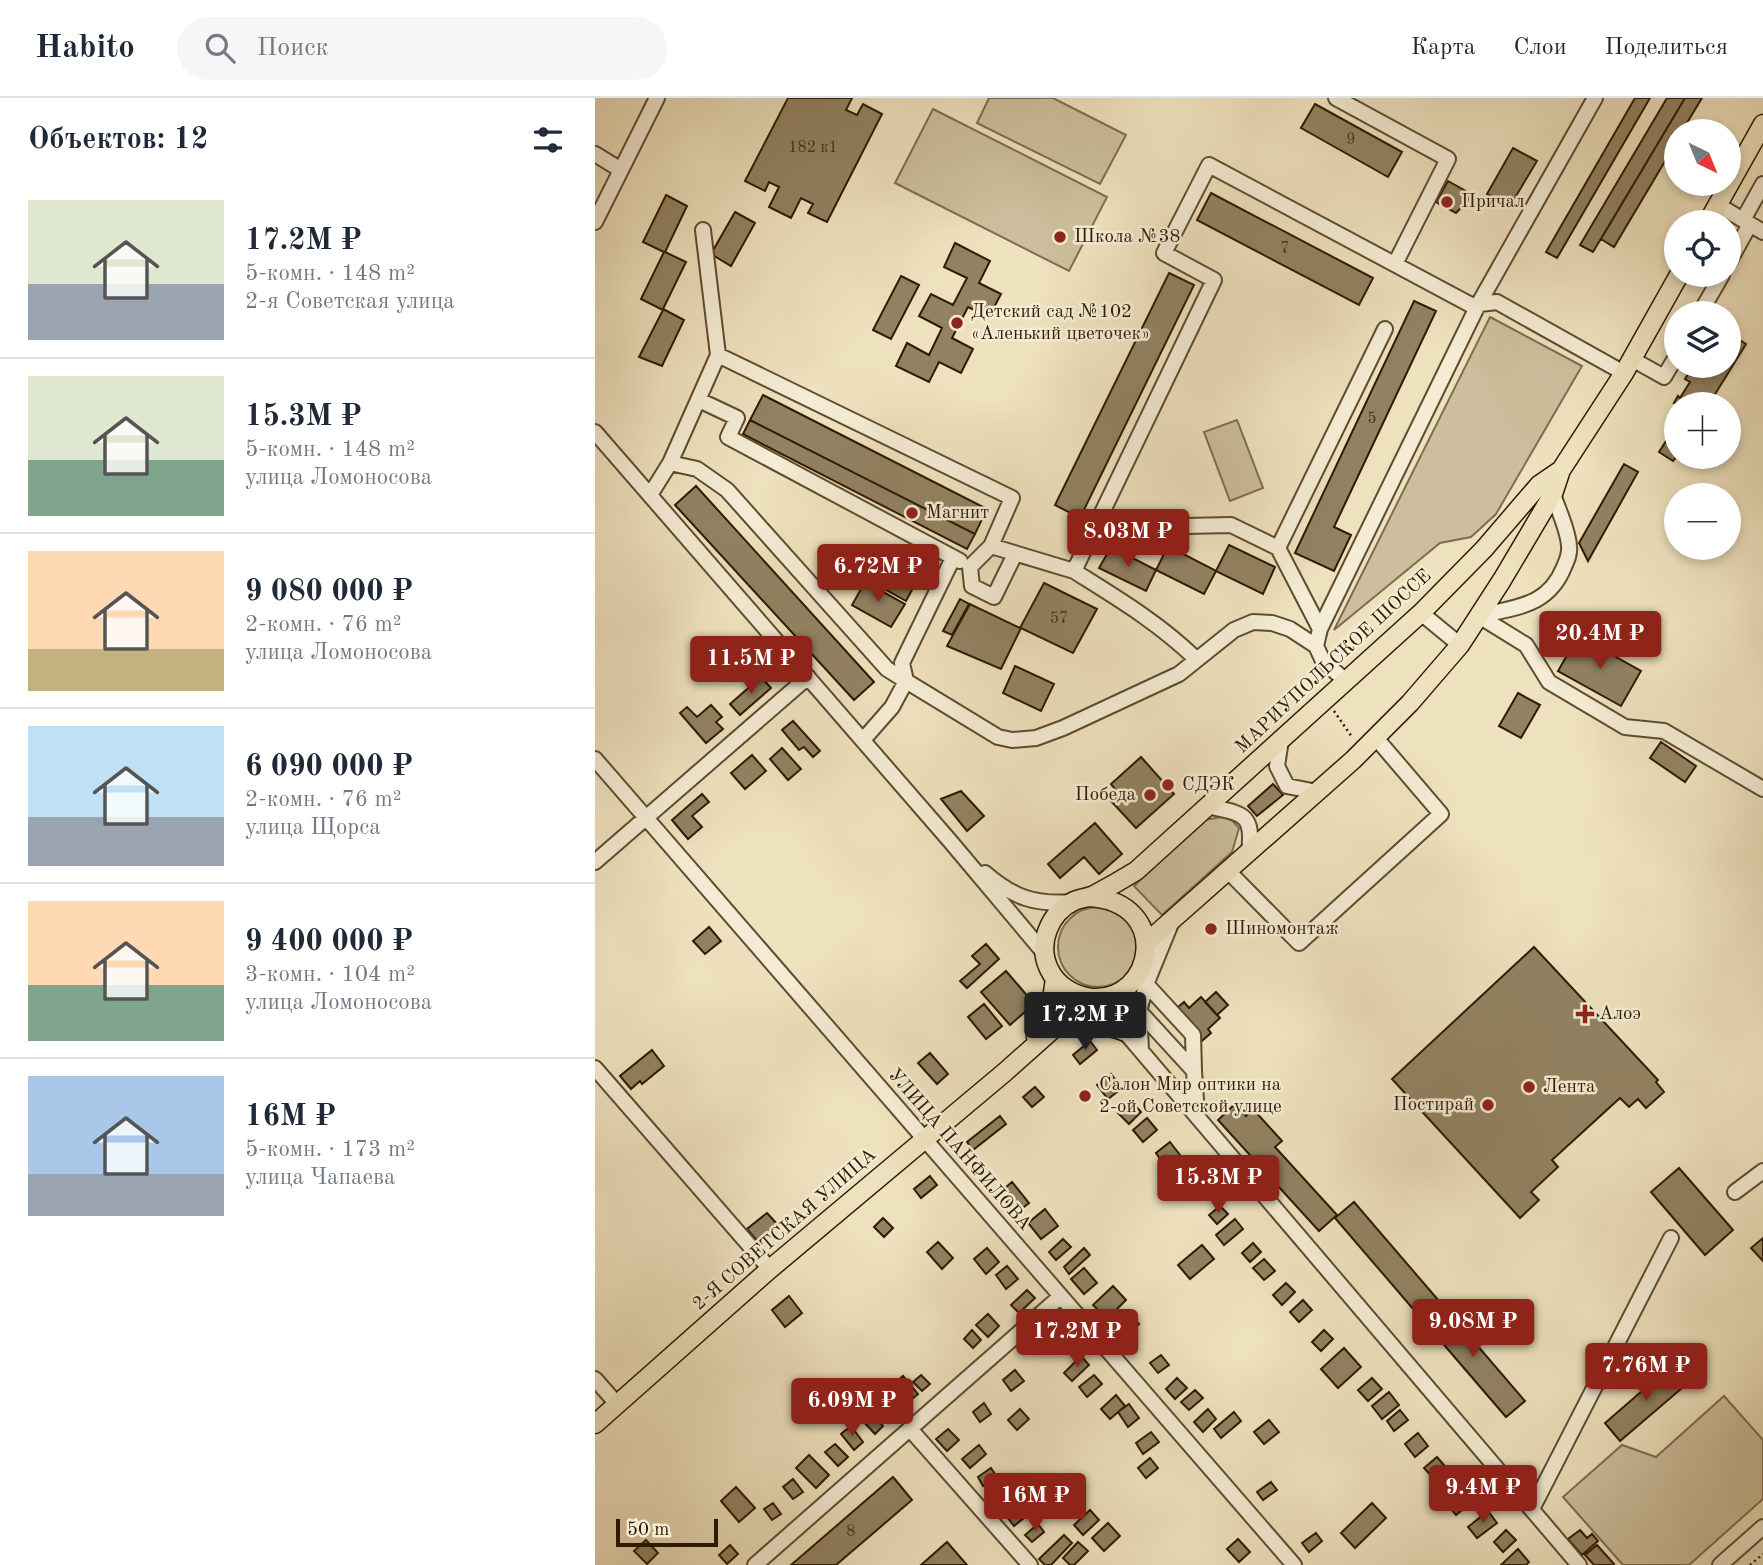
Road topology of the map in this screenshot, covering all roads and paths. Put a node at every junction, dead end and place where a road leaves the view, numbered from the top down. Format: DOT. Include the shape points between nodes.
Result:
graph roads {
  1 [pos="657,98"];
  2 [pos="1336,98"];
  3 [pos="1595,98"];
  4 [pos="1763,124"];
  5 [pos="595,154"];
  6 [pos="621,170"];
  7 [pos="1763,184"];
  8 [pos="1718,205"];
  9 [pos="1715,210"];
  10 [pos="595,222"];
  11 [pos="1752,225"];
  12 [pos="703,230"];
  13 [pos="1741,243"];
  14 [pos="1395,264"];
  15 [pos="1672,287"];
  16 [pos="1478,305"];
  17 [pos="1385,329"];
  18 [pos="718,355"];
  19 [pos="1628,366"];
  20 [pos="1664,377"];
  21 [pos="699,400"];
  22 [pos="595,432"];
  23 [pos="670,463"];
  24 [pos="1562,470"];
  25 [pos="1553,494"];
  26 [pos="650,495"];
  27 [pos="1094,528"];
  28 [pos="991,546"];
  29 [pos="1279,548"];
  30 [pos="1015,554"];
  31 [pos="953,558"];
  32 [pos="970,567"];
  33 [pos="1074,571"];
  34 [pos="1421,613"];
  35 [pos="1479,616"];
  36 [pos="1320,629"];
  37 [pos="1460,645"];
  38 [pos="1316,646"];
  39 [pos="1196,659"];
  40 [pos="808,677"];
  41 [pos="906,681"];
  42 [pos="1346,681"];
  43 [pos="1326,699"];
  44 [pos="1376,738"];
  45 [pos="863,740"];
  46 [pos="1281,740"];
  47 [pos="1362,752"];
  48 [pos="595,760"];
  49 [pos="1763,789"];
  50 [pos="1317,792"];
  51 [pos="1207,806"];
  52 [pos="646,818"];
  53 [pos="950,841"];
  54 [pos="1249,852"];
  55 [pos="595,862"];
  56 [pos="1228,871"];
  57 [pos="1090,897"];
  58 [pos="1073,902"];
  59 [pos="1173,919"];
  60 [pos="1146,943"];
  61 [pos="1045,954"];
  62 [pos="1055,979"];
  63 [pos="1147,985"];
  64 [pos="1092,998"];
  65 [pos="1139,1011"];
  66 [pos="1054,1028"];
  67 [pos="1126,1032"];
  68 [pos="1142,1050"];
  69 [pos="595,1068"];
  70 [pos="1193,1071"];
  71 [pos="1005,1072"];
  72 [pos="1197,1115"];
  73 [pos="924,1138"];
  74 [pos="1763,1171"];
  75 [pos="1735,1192"];
  76 [pos="1671,1238"];
  77 [pos="770,1269"];
  78 [pos="1061,1296"];
  79 [pos="595,1379"];
  80 [pos="617,1404"];
  81 [pos="595,1424"];
  82 [pos="910,1429"];
  83 [pos="1532,1509"];
  84 [pos="1763,1527"];
  85 [pos="1763,1554"];
  86 [pos="1292,1564"];
  87 [pos="755,1565"];
  88 [pos="1030,1565"];
  89 [pos="1579,1565"];
  90 [pos="1720,1565"];
  91 [pos="1750,1565"];
  1 -- 6 [label="street"];
  2 -- 14 [label="street" via="1448,159"];
  3 -- 16 [label="street"];
  4 -- 8 [label="main road"];
  5 -- 6 [label="street"];
  6 -- 10 [label="street"];
  7 -- 11 [label="street"];
  8 -- 9 [label="main road"];
  8 -- 11 [label="street"];
  11 -- 13 [label="street"];
  12 -- 18 [label="street"];
  14 -- 16 [label="street"];
  14 -- 27 [label="street" via="1209,165 1164,253 1214,279"];
  15 -- 19 [label="main road, МАРИУПОЛЬСКОЕ ШОССЕ"];
  16 -- 19 [label="street" via="1497,302"];
  16 -- 36 [label="street"];
  17 -- 29 [label="street"];
  18 -- 21 [label="street"];
  18 -- 28 [label="street" via="1012,498"];
  19 -- 20 [label="street"];
  19 -- 24 [label="main road, МАРИУПОЛЬСКОЕ ШОССЕ"];
  21 -- 23 [label="street"];
  21 -- 31 [label="street" via="737,418 728,437"];
  22 -- 26 [label="street"];
  23 -- 26 [label="street"];
  23 -- 41 [label="street" via="697,469 727,490 887,669"];
  24 -- 25 [label="main road, МАРИУПОЛЬСКОЕ ШОССЕ"];
  24 -- 34 [label="main road, МАРИУПОЛЬСКОЕ ШОССЕ" via="1539,485"];
  25 -- 35 [label="main road, МАРИУПОЛЬСКОЕ ШОССЕ"];
  25 -- 35 [label="street" via="1569,544 1561,573 1538,601"];
  26 -- 40 [label="street"];
  27 -- 29 [label="street" via="1231,525"];
  27 -- 33 [label="street"];
  28 -- 30 [label="street"];
  28 -- 32 [label="street"];
  29 -- 36 [label="street"];
  30 -- 32 [label="street" via="994,597 972,586"];
  30 -- 33 [label="street"];
  31 -- 32 [label="street"];
  31 -- 41 [label="street" via="902,663"];
  33 -- 39 [label="street" via="1145,615"];
  34 -- 37 [label="street"];
  34 -- 42 [label="main road, МАРИУПОЛЬСКОЕ ШОССЕ"];
  35 -- 37 [label="main road, МАРИУПОЛЬСКОЕ ШОССЕ"];
  35 -- 49 [label="street" via="1526,645 1549,681 1571,695 1625,727 1664,731"];
  36 -- 38 [label="street"];
  37 -- 44 [label="main road, МАРИУПОЛЬСКОЕ ШОССЕ"];
  38 -- 39 [label="street" via="1290,629 1253,622 1234,630"];
  38 -- 42 [label="street" via="1323,661"];
  39 -- 41 [label="street" via="1179,674 1063,728 1036,738 1012,740 997,737"];
  40 -- 45 [label="street"];
  40 -- 52 [label="street"];
  41 -- 45 [label="street" via="892,707"];
  42 -- 43 [label="main road, МАРИУПОЛЬСКОЕ ШОССЕ"];
  43 -- 46 [label="main road, МАРИУПОЛЬСКОЕ ШОССЕ"];
  43 -- 47 [label="path"];
  44 -- 47 [label="main road, МАРИУПОЛЬСКОЕ ШОССЕ"];
  44 -- 56 [label="street" via="1441,814 1299,943"];
  45 -- 53 [label="street"];
  46 -- 50 [label="street" via="1277,766 1287,786"];
  46 -- 51 [label="main road, МАРИУПОЛЬСКОЕ ШОССЕ"];
  47 -- 50 [label="main road, МАРИУПОЛЬСКОЕ ШОССЕ"];
  48 -- 52 [label="street, УЛИЦА ПАНФИЛОВА"];
  50 -- 54 [label="main road, МАРИУПОЛЬСКОЕ ШОССЕ"];
  51 -- 54 [label="street" via="1240,813 1247,819"];
  51 -- 57 [label="main road, МАРИУПОЛЬСКОЕ ШОССЕ" via="1136,870"];
  52 -- 55 [label="street"];
  52 -- 73 [label="street, УЛИЦА ПАНФИЛОВА"];
  53 -- 58 [label="street" via="1016,895 1047,904"];
  53 -- 61 [label="street"];
  54 -- 56 [label="main road, МАРИУПОЛЬСКОЕ ШОССЕ"];
  56 -- 59 [label="main road, МАРИУПОЛЬСКОЕ ШОССЕ"];
  57 -- 58 [label="main road"];
  57 -- 60 [label="main road" via="1107,898 1129,910"];
  58 -- 61 [label="main road" via="1052,920"];
  59 -- 60 [label="main road, МАРИУПОЛЬСКОЕ ШОССЕ"];
  59 -- 63 [label="street"];
  60 -- 64 [label="main road" via="1136,977 1111,996"];
  61 -- 62 [label="main road"];
  62 -- 64 [label="main road" via="1070,991"];
  62 -- 71 [label="main road, 2-Я СОВЕТСКАЯ УЛИЦА" via="1045,1023"];
  63 -- 65 [label="street"];
  63 -- 70 [label="street" via="1193,1035"];
  64 -- 66 [label="main road, 2-Я СОВЕТСКАЯ УЛИЦА"];
  64 -- 67 [label="street"];
  65 -- 68 [label="street"];
  65 -- 70 [label="street"];
  66 -- 67 [label="main road" via="1086,1023"];
  66 -- 71 [label="main road, 2-Я СОВЕТСКАЯ УЛИЦА"];
  67 -- 68 [label="street"];
  68 -- 72 [label="street"];
  69 -- 77 [label="street"];
  70 -- 72 [label="street"];
  71 -- 73 [label="main road, 2-Я СОВЕТСКАЯ УЛИЦА"];
  72 -- 83 [label="street"];
  73 -- 77 [label="main road, 2-Я СОВЕТСКАЯ УЛИЦА"];
  73 -- 78 [label="street, УЛИЦА ПАНФИЛОВА"];
  74 -- 75 [label="street"];
  76 -- 83 [label="street"];
  77 -- 80 [label="main road, 2-Я СОВЕТСКАЯ УЛИЦА"];
  78 -- 82 [label="street"];
  78 -- 86 [label="street, УЛИЦА ПАНФИЛОВА"];
  79 -- 80 [label="street"];
  80 -- 81 [label="main road, 2-Я СОВЕТСКАЯ УЛИЦА"];
  82 -- 87 [label="street"];
  82 -- 88 [label="street"];
  83 -- 89 [label="street"];
  84 -- 90 [label="street"];
  85 -- 91 [label="path"];
}
